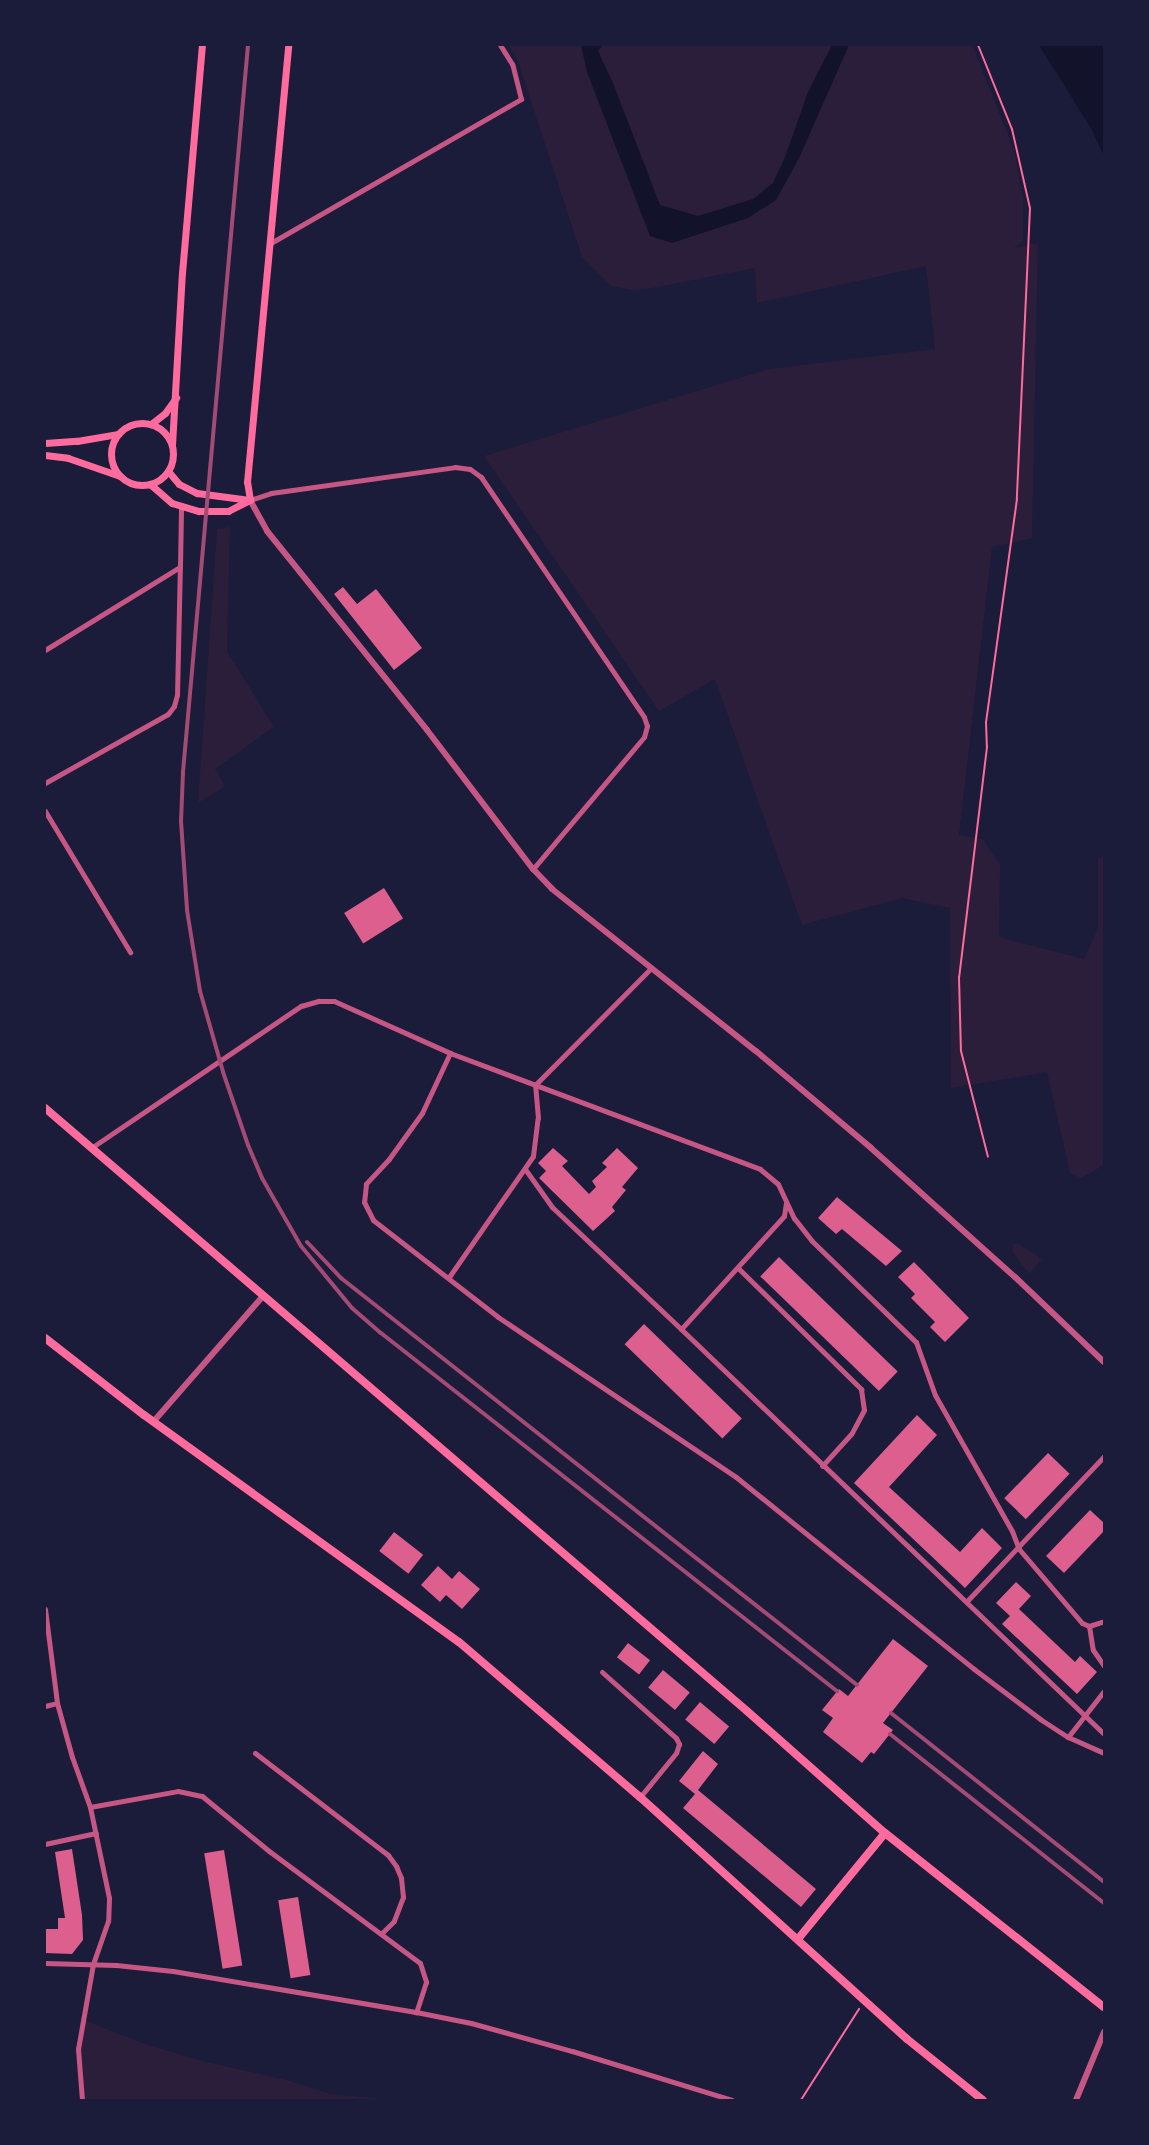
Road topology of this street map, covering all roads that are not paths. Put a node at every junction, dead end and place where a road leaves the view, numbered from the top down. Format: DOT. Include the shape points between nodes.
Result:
graph roads {
  1 [pos="202,45"];
  2 [pos="288,45"];
  3 [pos="500,45"];
  4 [pos="269,244"];
  5 [pos="176,398"];
  6 [pos="152,424"];
  7 [pos="118,434"];
  8 [pos="45,442"];
  9 [pos="172,445"];
  10 [pos="45,455"];
  11 [pos="168,471"];
  12 [pos="120,476"];
  13 [pos="150,484"];
  14 [pos="250,500"];
  15 [pos="182,507"];
  16 [pos="180,567"];
  17 [pos="45,650"];
  18 [pos="45,783"];
  19 [pos="45,811"];
  20 [pos="533,869"];
  21 [pos="130,952"];
  22 [pos="650,969"];
  23 [pos="450,1053"];
  24 [pos="535,1085"];
  25 [pos="45,1108"];
  26 [pos="91,1148"];
  27 [pos="525,1169"];
  28 [pos="786,1201"];
  29 [pos="738,1268"];
  30 [pos="448,1277"];
  31 [pos="262,1296"];
  32 [pos="681,1329"];
  33 [pos="45,1338"];
  34 [pos="1104,1362"];
  35 [pos="154,1421"];
  36 [pos="1104,1456"];
  37 [pos="822,1466"];
  38 [pos="1018,1549"];
  39 [pos="967,1601"];
  40 [pos="45,1609"];
  41 [pos="1104,1621"];
  42 [pos="1089,1626"];
  43 [pos="1104,1666"];
  44 [pos="602,1672"];
  45 [pos="1104,1692"];
  46 [pos="57,1703"];
  47 [pos="45,1706"];
  48 [pos="1085,1716"];
  49 [pos="1104,1734"];
  50 [pos="1068,1737"];
  51 [pos="1104,1753"];
  52 [pos="255,1754"];
  53 [pos="640,1797"];
  54 [pos="90,1807"];
  55 [pos="96,1833"];
  56 [pos="885,1833"];
  57 [pos="45,1844"];
  58 [pos="382,1933"];
  59 [pos="798,1939"];
  60 [pos="45,1963"];
  61 [pos="93,1964"];
  62 [pos="1104,2007"];
  63 [pos="416,2012"];
  64 [pos="1104,2032"];
  65 [pos="82,2100"];
  66 [pos="732,2100"];
  67 [pos="983,2100"];
  68 [pos="1076,2100"];
  1 -- 5 [label="main road"];
  2 -- 4 [label="main road"];
  3 -- 4 [label="street" via="512,64 521,99"];
  4 -- 14 [label="main road" via="247,482"];
  5 -- 6 [label="main road"];
  5 -- 9 [label="main road"];
  6 -- 7 [label="main road" via="133,424"];
  6 -- 9 [label="main road"];
  7 -- 8 [label="main road"];
  7 -- 12 [label="main road" via="111,451"];
  9 -- 11 [label="main road"];
  10 -- 12 [label="main road" via="68,458"];
  11 -- 13 [label="main road"];
  11 -- 14 [label="main road" via="179,484 197,493"];
  12 -- 13 [label="main road" via="134,484"];
  13 -- 15 [label="main road"];
  14 -- 15 [label="main road" via="236,509 218,512"];
  14 -- 20 [label="street" via="267,531"];
  14 -- 20 [label="street" via="271,493 455,466 470,469 481,477 644,717 646,726 644,737"];
  15 -- 16 [label="street"];
  16 -- 17 [label="street"];
  16 -- 18 [label="street" via="174,706 168,714"];
  19 -- 21 [label="street"];
  20 -- 22 [label="street"];
  22 -- 24 [label="street"];
  22 -- 34 [label="street" via="756,1051 872,1149"];
  23 -- 24 [label="street"];
  23 -- 26 [label="street" via="334,1001 319,1001 301,1006"];
  23 -- 30 [label="street" via="422,1113 366,1184 364,1202 373,1220"];
  24 -- 27 [label="street" via="536,1137 533,1156"];
  24 -- 28 [label="street" via="760,1169 778,1184"];
  25 -- 26 [label="main road"];
  26 -- 31 [label="main road"];
  27 -- 30 [label="street"];
  27 -- 32 [label="street" via="552,1207"];
  28 -- 29 [label="street" via="784,1216"];
  28 -- 38 [label="street" via="812,1241 916,1342 935,1395 1012,1531"];
  29 -- 32 [label="street"];
  29 -- 37 [label="street" via="861,1389 864,1410 851,1434"];
  30 -- 50 [label="street" via="498,1317 736,1477 974,1669"];
  31 -- 35 [label="street"];
  31 -- 56 [label="main road" via="754,1716"];
  32 -- 37 [label="street"];
  33 -- 35 [label="main road"];
  35 -- 53 [label="main road" via="459,1642"];
  36 -- 38 [label="street"];
  37 -- 39 [label="street"];
  38 -- 39 [label="street"];
  38 -- 42 [label="street" via="1067,1607"];
  39 -- 48 [label="street"];
  40 -- 46 [label="street"];
  41 -- 42 [label="street"];
  42 -- 43 [label="street" via="1093,1650"];
  44 -- 53 [label="street" via="679,1744"];
  45 -- 48 [label="street"];
  46 -- 47 [label="street"];
  46 -- 54 [label="street"];
  48 -- 49 [label="street"];
  48 -- 50 [label="street"];
  50 -- 51 [label="street"];
  52 -- 58 [label="street" via="388,1855 396,1866 403,1897 394,1922"];
  53 -- 59 [label="main road"];
  54 -- 55 [label="street"];
  54 -- 58 [label="street" via="178,1791 202,1796 269,1851"];
  55 -- 57 [label="street"];
  55 -- 61 [label="street" via="109,1908"];
  56 -- 59 [label="main road"];
  56 -- 62 [label="main road"];
  58 -- 63 [label="street" via="424,1970 426,1982"];
  59 -- 67 [label="main road" via="932,2060"];
  60 -- 61 [label="street"];
  61 -- 63 [label="street" via="173,1971"];
  61 -- 65 [label="street" via="78,2049"];
  63 -- 66 [label="street" via="632,2068"];
  64 -- 68 [label="street"];
}
